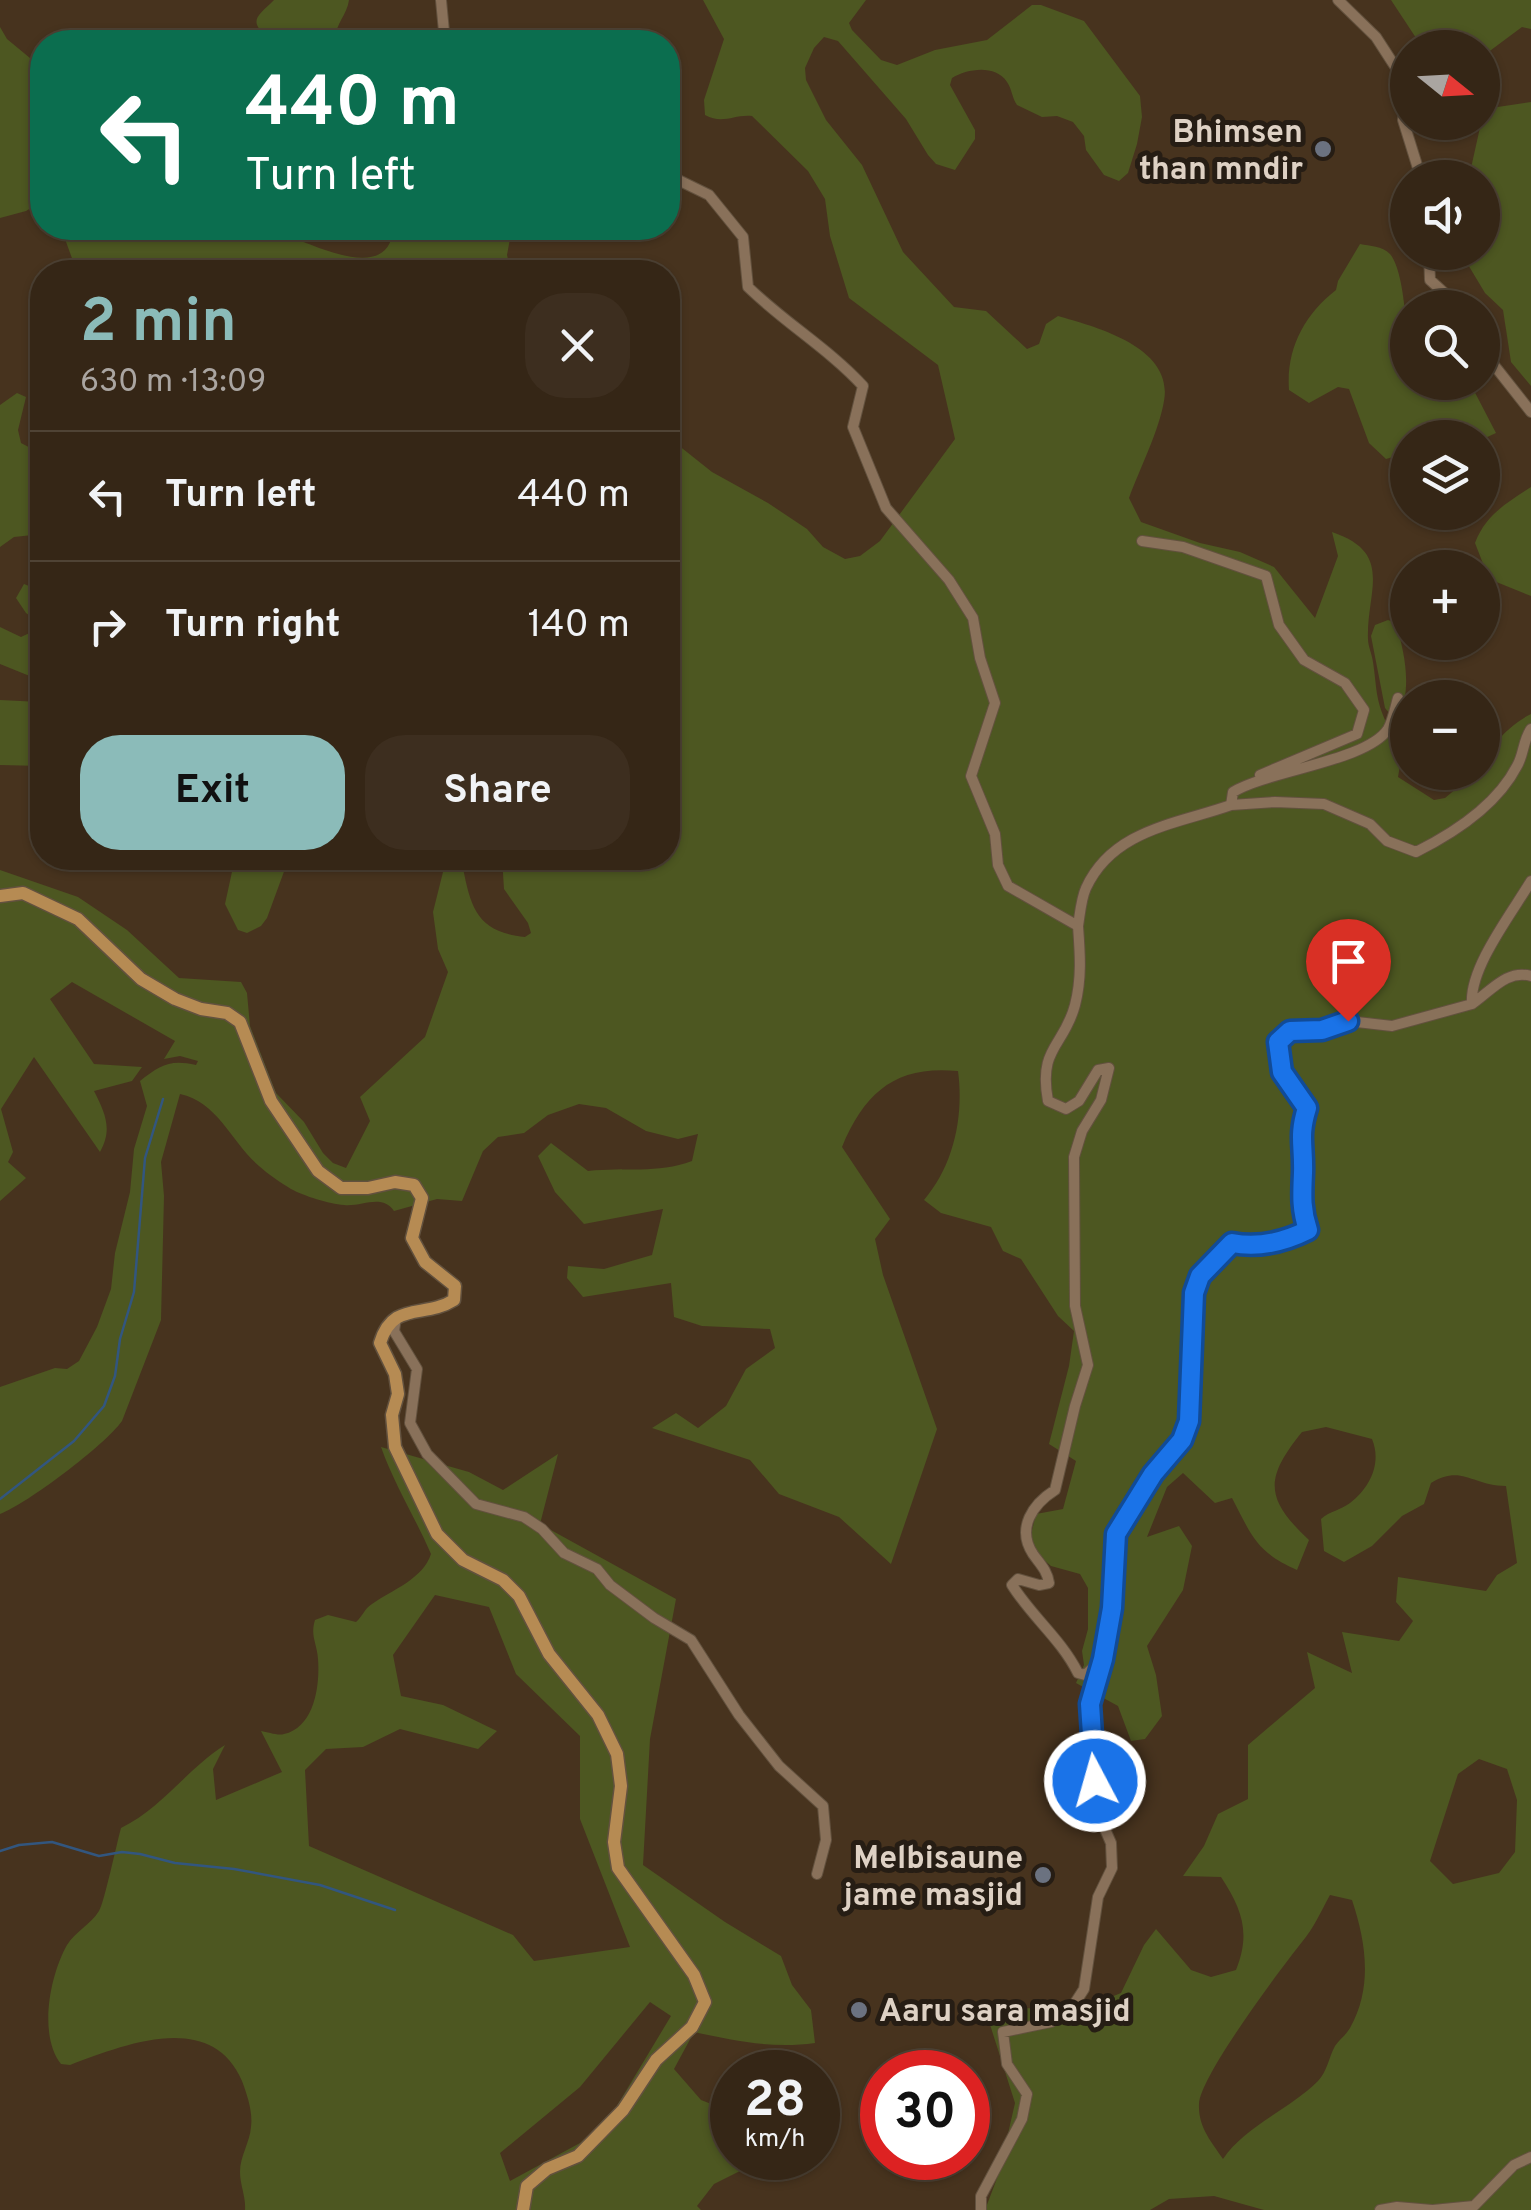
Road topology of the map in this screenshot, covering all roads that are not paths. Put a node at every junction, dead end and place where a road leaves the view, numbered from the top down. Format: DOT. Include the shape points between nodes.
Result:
graph roads {
  1 [pos="441,0"];
  2 [pos="1338,0"];
  3 [pos="444,30"];
  4 [pos="1416,160"];
  5 [pos="680,181"];
  6 [pos="1500,373"];
  7 [pos="1531,412"];
  8 [pos="1142,541"];
  9 [pos="1390,724"];
  10 [pos="1531,729"];
  11 [pos="1250,781"];
  12 [pos="1231,805"];
  13 [pos="1531,881"];
  14 [pos="0,896"];
  15 [pos="1078,926"];
  16 [pos="1531,976"];
  17 [pos="1472,1004"];
  18 [pos="396,1317"];
  19 [pos="1103,1659"];
  20 [pos="817,1874"];
  21 [pos="1531,2157"];
  22 [pos="522,2210"];
  23 [pos="981,2210"];
  24 [pos="1380,2210"];
  25 [pos="1432,2210"];
  1 -- 3 [label="street"];
  2 -- 4 [label="street" via="1376,37 1407,86 1404,120"];
  5 -- 15 [label="street" via="709,196 743,237 748,288 863,386 853,427 886,508 973,618 995,703 971,776 995,834 998,866 1008,886"];
  6 -- 7 [label="street"];
  8 -- 11 [label="street" via="1182,547 1266,576 1278,626 1304,660 1346,683 1364,710 1357,734"];
  9 -- 11 [label="street" via="1367,747"];
  10 -- 12 [label="street" via="1517,766 1479,813 1416,852 1324,804"];
  11 -- 12 [label="street" via="1233,792"];
  12 -- 15 [label="street" via="1112,851 1086,888"];
  13 -- 17 [label="street" via="1487,955 1471,990"];
  14 -- 18 [label="main road" via="24,893 78,919 141,979 240,1022 270,1101 318,1170 341,1188 414,1185 422,1198 412,1238 425,1262 455,1286 454,1300"];
  15 -- 19 [label="street" via="1078,991 1048,1053 1046,1086 1048,1101 1066,1109 1098,1070 1108,1068 1074,1157 1074,1306 1088,1365 1055,1490 1028,1519 1030,1550 1050,1583 1018,1579 1012,1585 1078,1673"];
  16 -- 17 [label="street" via="1505,978"];
  17 -- 19 [label="street" via="1392,1026 1348,1021 1290,1031 1278,1042 1282,1072 1307,1108 1299,1134 1300,1204 1308,1230 1288,1240 1232,1243 1200,1276 1189,1421 1116,1534"];
  18 -- 20 [label="street" via="394,1331 416,1370 410,1422 427,1454 476,1504 524,1517 691,1640 779,1766 823,1806 826,1840"];
  18 -- 22 [label="main road" via="380,1343 398,1394 395,1447 437,1534 463,1560 519,1596 549,1654 598,1715 617,1754 618,1868 694,1975 705,2002 623,2110 578,2156 527,2186"];
  19 -- 23 [label="street" via="1089,1718 1098,1813 1112,1868 1098,1897 1084,1989 1075,2003 1051,2022 1003,2032 1007,2064 1027,2094"];
  21 -- 25 [label="street" via="1514,2165 1474,2206"];
  24 -- 25 [label="street"];
}
